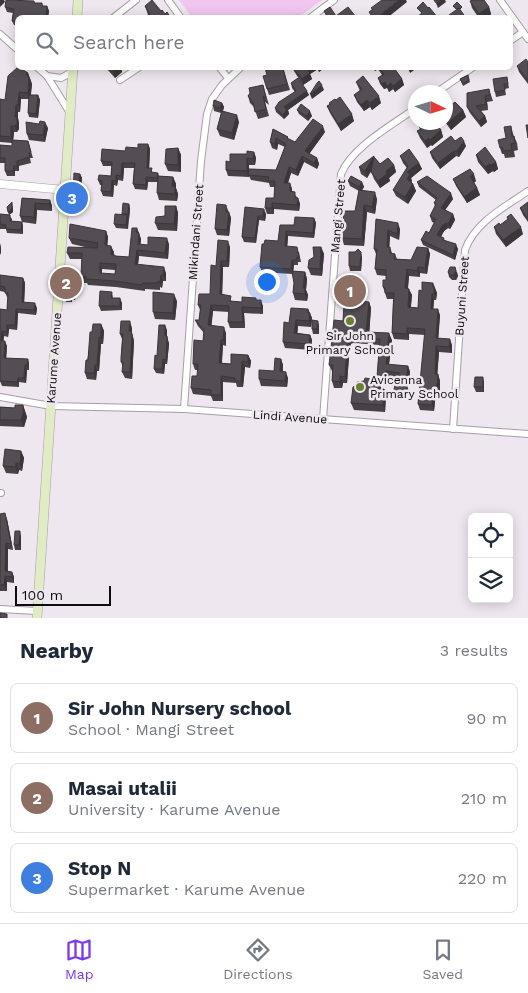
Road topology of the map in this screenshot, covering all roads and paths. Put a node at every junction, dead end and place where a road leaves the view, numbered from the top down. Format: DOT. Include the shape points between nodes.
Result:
graph roads {
  1 [pos="78,0"];
  2 [pos="136,0"];
  3 [pos="168,0"];
  4 [pos="334,0"];
  5 [pos="500,0"];
  6 [pos="77,15"];
  7 [pos="116,15"];
  8 [pos="179,15"];
  9 [pos="314,15"];
  10 [pos="511,15"];
  11 [pos="513,18"];
  12 [pos="523,32"];
  13 [pos="0,34"];
  14 [pos="528,38"];
  15 [pos="513,39"];
  16 [pos="15,47"];
  17 [pos="40,70"];
  18 [pos="72,70"];
  19 [pos="135,70"];
  20 [pos="222,70"];
  21 [pos="238,70"];
  22 [pos="469,70"];
  23 [pos="47,76"];
  24 [pos="228,78"];
  25 [pos="120,80"];
  26 [pos="447,85"];
  27 [pos="70,114"];
  28 [pos="408,114"];
  29 [pos="0,184"];
  30 [pos="65,190"];
  31 [pos="528,191"];
  32 [pos="0,397"];
  33 [pos="51,406"];
  34 [pos="184,409"];
  35 [pos="323,419"];
  36 [pos="453,429"];
  37 [pos="528,434"];
  38 [pos="0,608"];
  39 [pos="37,615"];
  1 -- 6 [label="main road"];
  2 -- 7 [label="street"];
  3 -- 8 [label="street"];
  4 -- 9 [label="street"];
  5 -- 10 [label="street"];
  11 -- 12 [label="street"];
  12 -- 14 [label="street"];
  12 -- 15 [label="street"];
  13 -- 16 [label="street"];
  17 -- 23 [label="street"];
  18 -- 23 [label="street" via="62,78"];
  18 -- 27 [label="main road, Karume Avenue"];
  19 -- 25 [label="street"];
  20 -- 24 [label="street"];
  21 -- 24 [label="street, Mikindani Street"];
  22 -- 26 [label="street"];
  23 -- 27 [label="street"];
  24 -- 34 [label="street, Mikindani Street" via="212,99 205,129"];
  27 -- 30 [label="main road, Karume Avenue"];
  28 -- 35 [label="street, Mangi Street" via="361,148 350,158 341,174"];
  29 -- 30 [label="street"];
  30 -- 33 [label="main road, Karume Avenue"];
  31 -- 36 [label="street, Buyuni Street" via="485,221 471,236 465,250"];
  32 -- 33 [label="street, Lindi Avenue"];
  33 -- 34 [label="street, Lindi Avenue"];
  33 -- 39 [label="main road, Karume Avenue"];
  34 -- 35 [label="street, Lindi Avenue"];
  35 -- 36 [label="street, Lindi Avenue"];
  36 -- 37 [label="street, Lindi Avenue"];
  38 -- 39 [label="street"];
}
